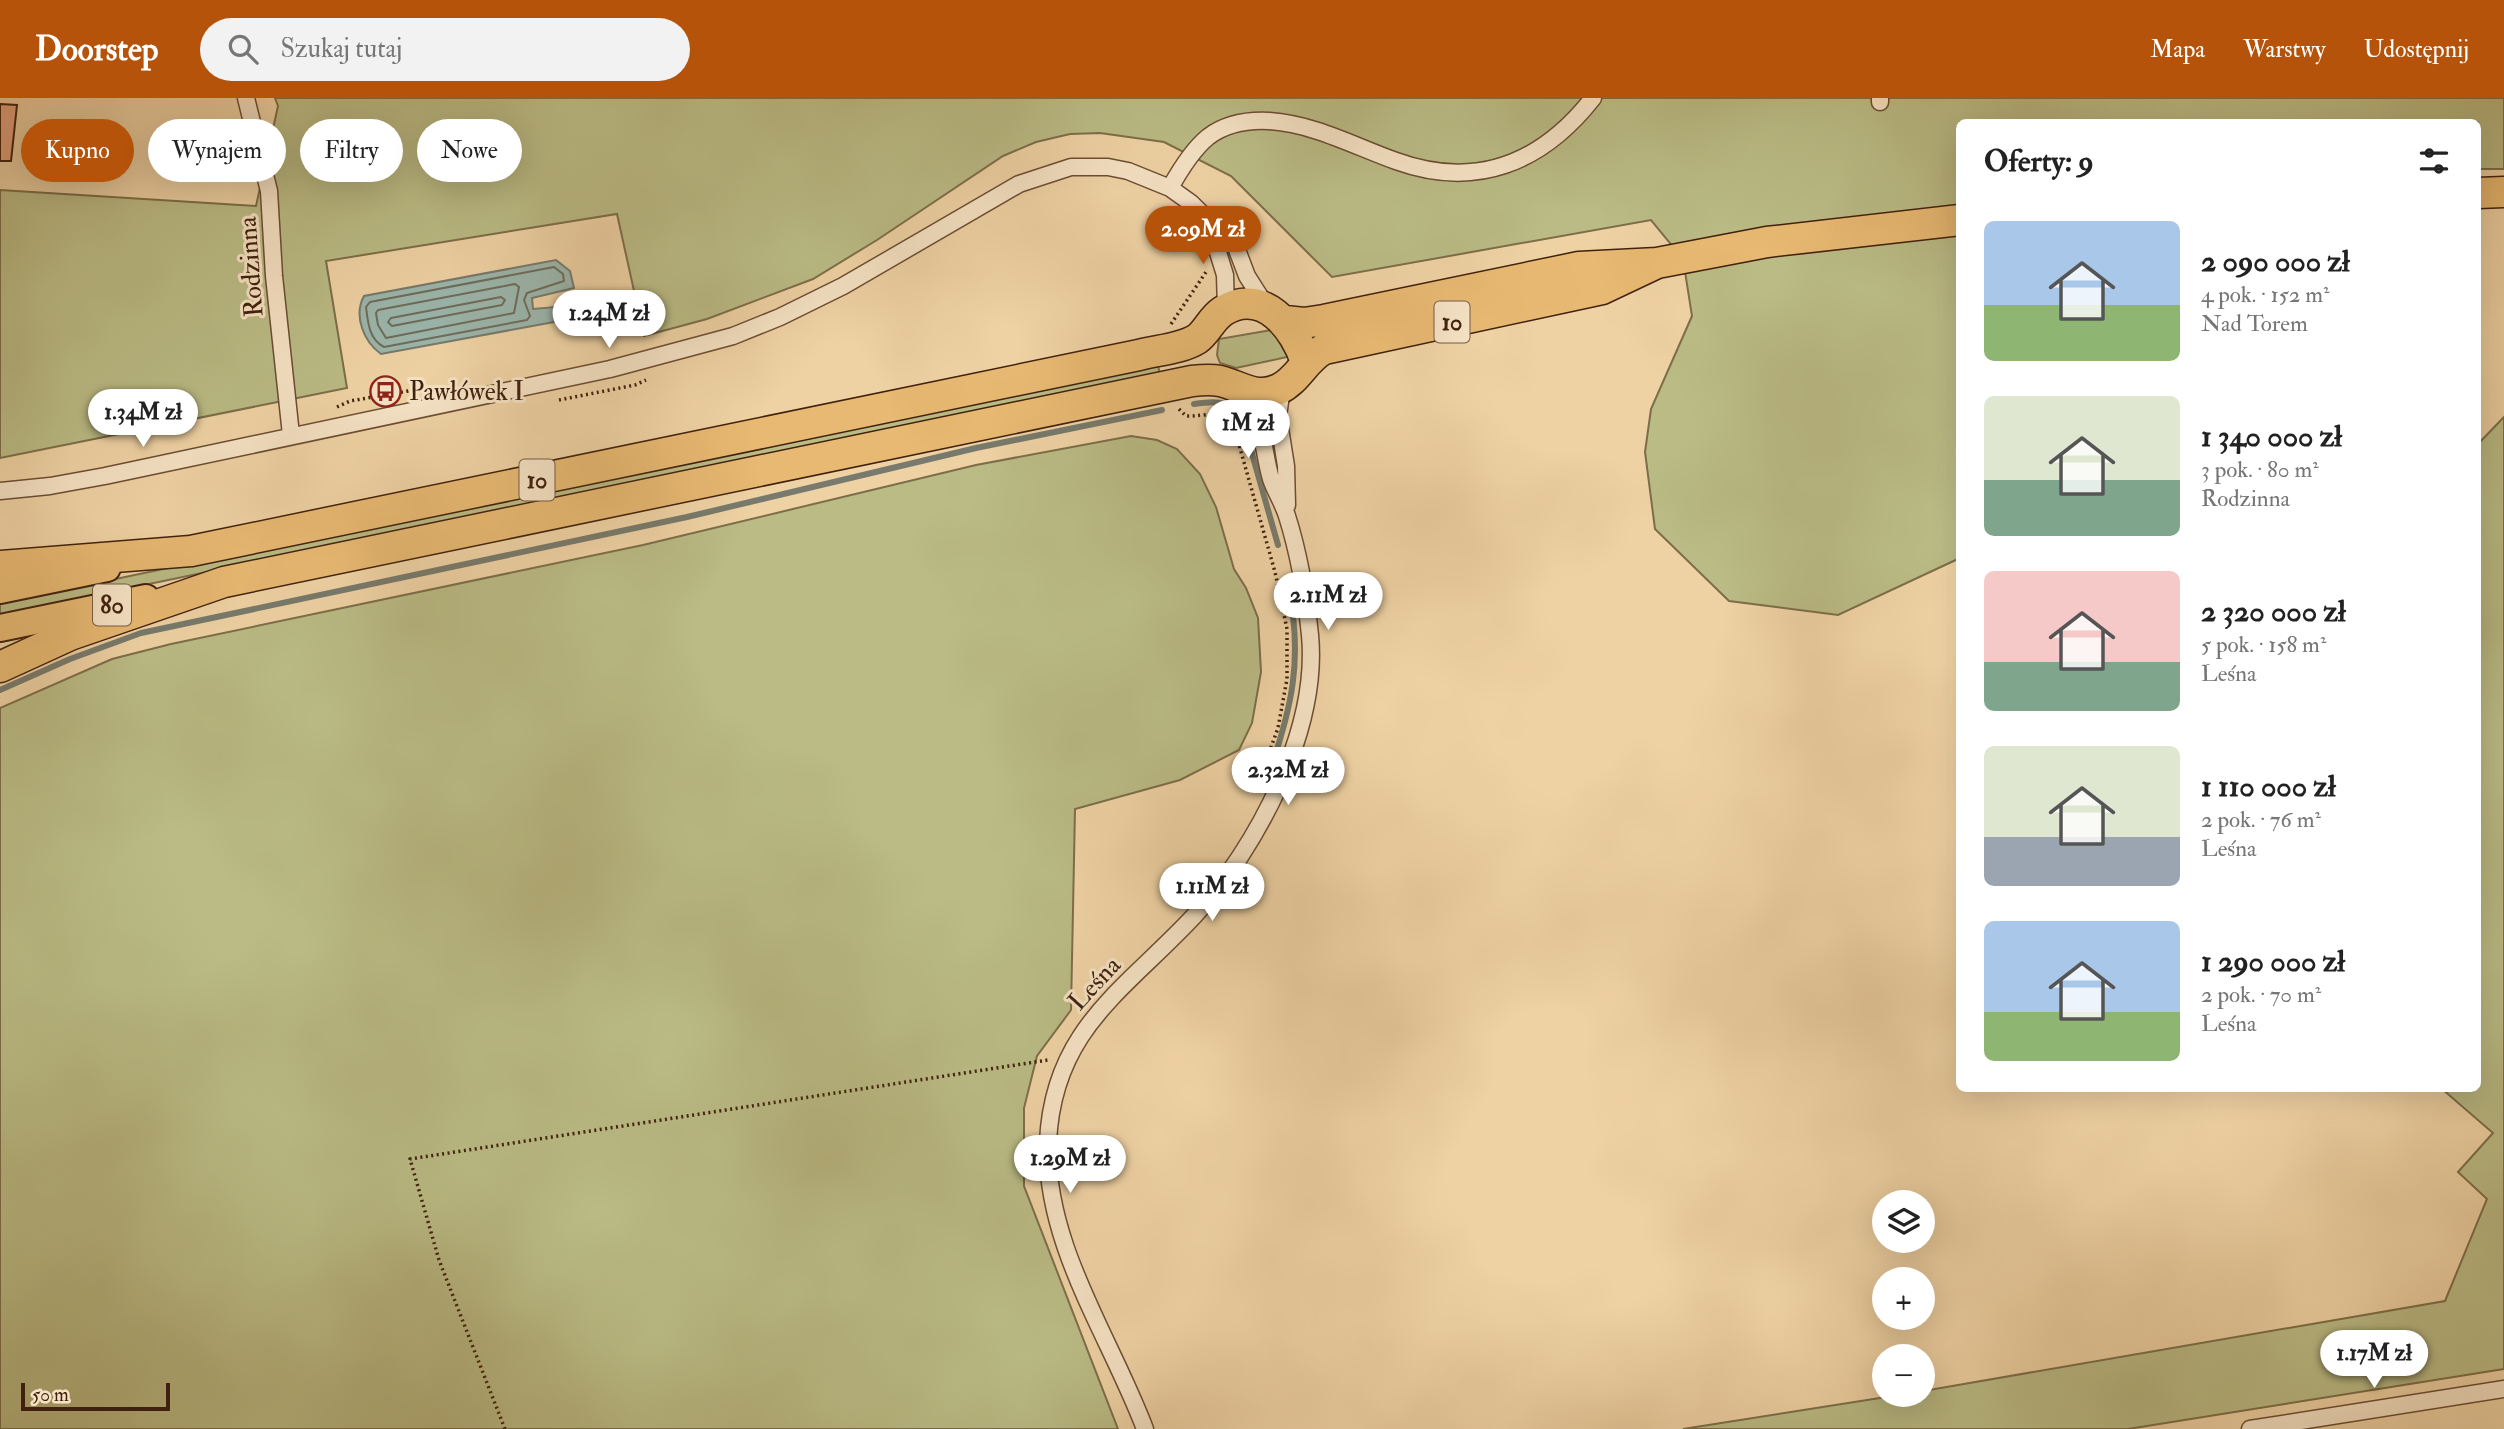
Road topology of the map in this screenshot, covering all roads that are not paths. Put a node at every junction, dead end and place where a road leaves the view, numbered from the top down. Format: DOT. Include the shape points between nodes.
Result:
graph roads {
  1 [pos="246,98"];
  2 [pos="1593,98"];
  3 [pos="1170,188"];
  4 [pos="2504,192"];
  5 [pos="2481,193"];
  6 [pos="1209,220"];
  7 [pos="1956,220"];
  8 [pos="1657,263"];
  9 [pos="1226,309"];
  10 [pos="1276,314"];
  11 [pos="1203,333"];
  12 [pos="1306,362"];
  13 [pos="1233,386"];
  14 [pos="1282,388"];
  15 [pos="291,435"];
  16 [pos="0,491"];
  17 [pos="1287,515"];
  18 [pos="191,551"];
  19 [pos="0,566"];
  20 [pos="223,582"];
  21 [pos="0,590"];
  22 [pos="0,628"];
  23 [pos="0,667"];
  24 [pos="2504,1389"];
  25 [pos="1144,1429"];
  26 [pos="2250,1429"];
  1 -- 15 [label="street, Rodzinna" via="269,191"];
  2 -- 3 [label="street" via="1562,133 1538,151 1485,171 1425,170 1310,129 1254,121 1208,137"];
  3 -- 6 [label="street"];
  3 -- 15 [label="street" via="1149,177 1108,167 1053,172 978,205 843,286 733,336 610,369"];
  4 -- 5 [label="highway"];
  6 -- 9 [label="street" via="1225,275"];
  6 -- 10 [label="street" via="1236,247 1247,276"];
  7 -- 8 [label="highway, 10" via="1766,242"];
  8 -- 10 [label="highway, 10" via="1579,267 1304,323"];
  8 -- 12 [label="highway, 10" via="1602,289 1324,349"];
  9 -- 10 [label="highway, 10" via="1244,304"];
  9 -- 11 [label="highway, 10"];
  10 -- 12 [label="highway" via="1296,335"];
  11 -- 13 [label="highway" via="1209,364"];
  11 -- 18 [label="highway, 10" via="1185,345 1139,355"];
  12 -- 14 [label="highway, 10"];
  13 -- 14 [label="highway, 10" via="1265,393"];
  13 -- 17 [label="street, Leśna" via="1257,418 1271,479"];
  13 -- 20 [label="highway, 10" via="1192,381"];
  14 -- 17 [label="street, Leśna" via="1278,416"];
  15 -- 16 [label="street" via="105,476"];
  17 -- 25 [label="street, Leśna" via="1310,637 1309,682 1292,748 1245,849 1202,906 1106,1002 1080,1035 1056,1089 1048,1140 1049,1185 1063,1239"];
  18 -- 19 [label="highway, 10"];
  18 -- 21 [label="main road, 80"];
  20 -- 22 [label="main road, 80"];
  20 -- 23 [label="highway, 10" via="70,635"];
  24 -- 26 [label="street"];
}
